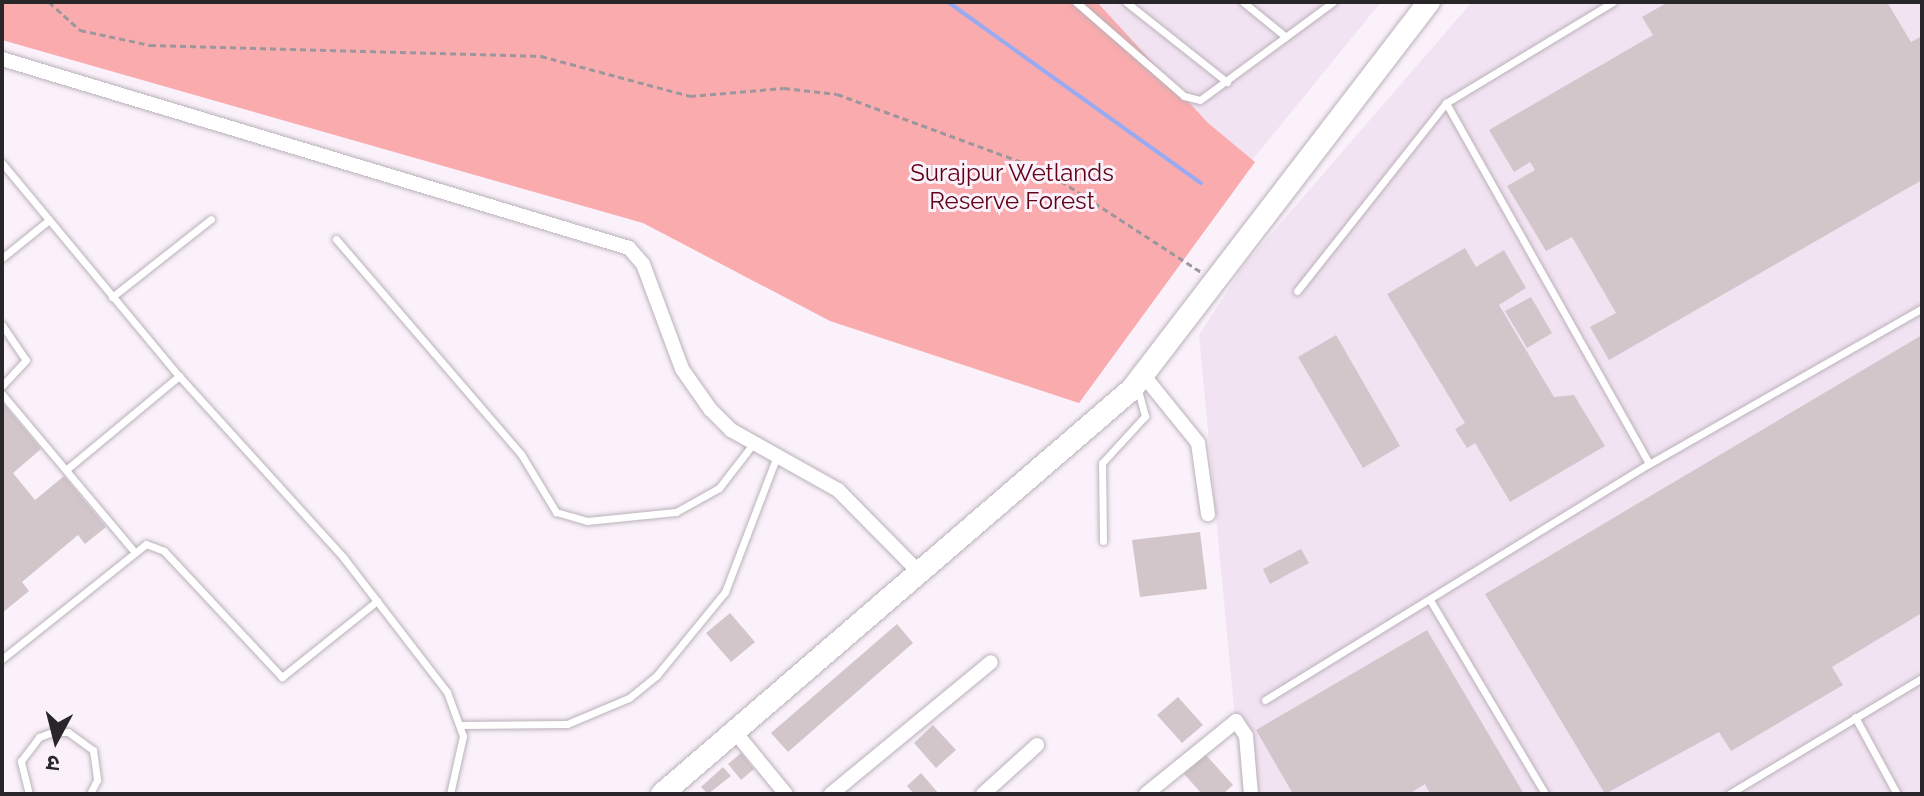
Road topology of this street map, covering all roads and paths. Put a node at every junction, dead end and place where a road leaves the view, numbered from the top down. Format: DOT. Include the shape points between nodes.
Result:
graph roads {
  1 [pos="49,2"];
  2 [pos="1076,2"];
  3 [pos="1126,2"];
  4 [pos="1243,2"];
  5 [pos="1333,2"];
  6 [pos="1613,2"];
  7 [pos="1426,3"];
  8 [pos="1286,37"];
  9 [pos="2,59"];
  10 [pos="1227,82"];
  11 [pos="1446,103"];
  12 [pos="2,163"];
  13 [pos="211,219"];
  14 [pos="49,220"];
  15 [pos="336,239"];
  16 [pos="2,258"];
  17 [pos="1217,284"];
  18 [pos="1297,291"];
  19 [pos="112,297"];
  20 [pos="1922,308"];
  21 [pos="2,325"];
  22 [pos="179,376"];
  23 [pos="1140,380"];
  24 [pos="2,386"];
  25 [pos="2,394"];
  26 [pos="753,444"];
  27 [pos="777,456"];
  28 [pos="1649,464"];
  29 [pos="67,469"];
  30 [pos="1208,514"];
  31 [pos="1103,541"];
  32 [pos="132,549"];
  33 [pos="919,572"];
  34 [pos="1430,600"];
  35 [pos="377,601"];
  36 [pos="2,659"];
  37 [pos="991,662"];
  38 [pos="1922,678"];
  39 [pos="1265,700"];
  40 [pos="1855,717"];
  41 [pos="461,725"];
  42 [pos="735,732"];
  43 [pos="1037,745"];
  44 [pos="26,793"];
  45 [pos="90,794"];
  46 [pos="450,794"];
  47 [pos="662,794"];
  48 [pos="786,794"];
  49 [pos="831,794"];
  50 [pos="983,794"];
  51 [pos="1146,794"];
  52 [pos="1251,794"];
  53 [pos="1545,794"];
  54 [pos="1729,794"];
  55 [pos="1897,794"];
  1 -- 17 [label="path" via="80,30 150,45 541,56 690,96 784,88 837,94 1044,170"];
  2 -- 10 [label="lane" via="1184,96 1200,100"];
  3 -- 10 [label="lane"];
  4 -- 8 [label="lane"];
  5 -- 8 [label="lane"];
  6 -- 11 [label="lane"];
  7 -- 17 [label="main road"];
  8 -- 10 [label="lane"];
  9 -- 26 [label="street" via="629,248 643,264 693,389"];
  11 -- 18 [label="lane"];
  11 -- 28 [label="lane"];
  12 -- 14 [label="lane"];
  13 -- 19 [label="lane"];
  14 -- 16 [label="lane"];
  14 -- 19 [label="lane"];
  15 -- 26 [label="lane" via="521,454 556,512 587,521 676,512 719,488"];
  17 -- 23 [label="main road"];
  19 -- 22 [label="lane"];
  20 -- 28 [label="lane"];
  21 -- 24 [label="lane" via="26,360"];
  22 -- 29 [label="lane"];
  22 -- 35 [label="lane"];
  23 -- 30 [label="street" via="1198,443"];
  23 -- 31 [label="lane" via="1145,416 1102,463"];
  23 -- 33 [label="main road"];
  25 -- 29 [label="lane"];
  26 -- 27 [label="street"];
  27 -- 33 [label="street" via="838,490"];
  27 -- 41 [label="lane" via="725,592 657,675 629,698 567,724"];
  28 -- 34 [label="lane"];
  29 -- 32 [label="lane"];
  32 -- 35 [label="lane" via="146,544 164,551 282,677"];
  32 -- 36 [label="lane"];
  33 -- 42 [label="main road"];
  34 -- 39 [label="lane"];
  34 -- 53 [label="lane"];
  35 -- 41 [label="lane" via="447,692"];
  37 -- 49 [label="street"];
  38 -- 40 [label="lane"];
  40 -- 54 [label="lane"];
  40 -- 55 [label="lane"];
  41 -- 46 [label="lane"];
  42 -- 47 [label="main road"];
  42 -- 48 [label="street"];
  43 -- 50 [label="street"];
  44 -- 45 [label="lane" via="21,761 27,747 39,737 68,732 93,750 98,764"];
  51 -- 52 [label="street" via="1236,721 1246,736"];
}
